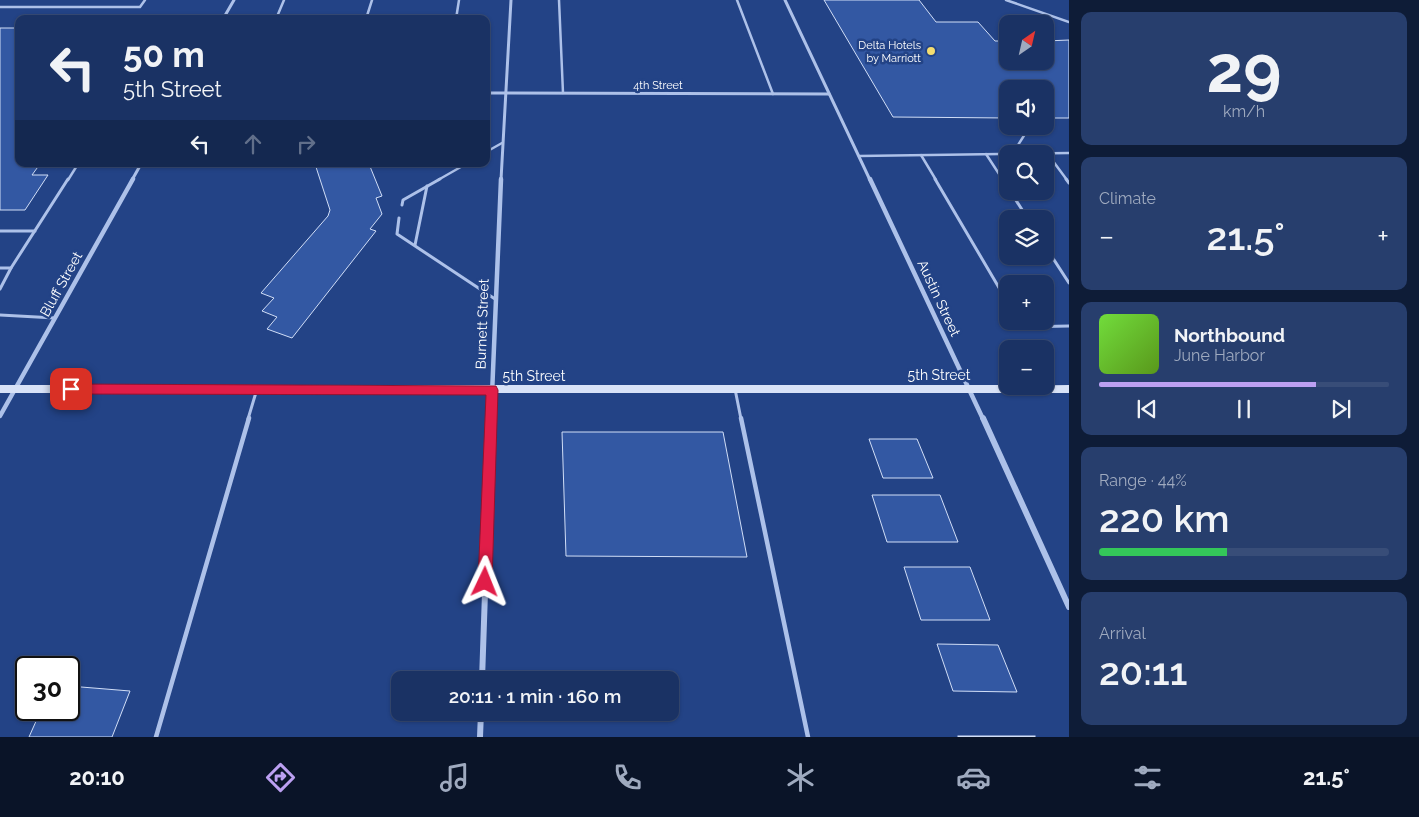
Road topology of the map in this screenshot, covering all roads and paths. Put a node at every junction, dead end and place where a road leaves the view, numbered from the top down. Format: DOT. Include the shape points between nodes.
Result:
graph roads {
  1 [pos="146,0"];
  2 [pos="234,0"];
  3 [pos="284,0"];
  4 [pos="372,0"];
  5 [pos="459,0"];
  6 [pos="511,0"];
  7 [pos="559,0"];
  8 [pos="737,0"];
  9 [pos="784,0"];
  10 [pos="1006,0"];
  11 [pos="0,7"];
  12 [pos="225,15"];
  13 [pos="278,15"];
  14 [pos="367,15"];
  15 [pos="457,15"];
  16 [pos="1069,22"];
  17 [pos="490,93"];
  18 [pos="505,93"];
  19 [pos="563,94"];
  20 [pos="772,94"];
  21 [pos="830,94"];
  22 [pos="502,143"];
  23 [pos="490,150"];
  24 [pos="1054,153"];
  25 [pos="1069,153"];
  26 [pos="986,154"];
  27 [pos="999,154"];
  28 [pos="921,155"];
  29 [pos="859,156"];
  30 [pos="1054,163"];
  31 [pos="76,167"];
  32 [pos="139,167"];
  33 [pos="461,167"];
  34 [pos="999,174"];
  35 [pos="1069,183"];
  36 [pos="427,186"];
  37 [pos="402,205"];
  38 [pos="399,218"];
  39 [pos="0,231"];
  40 [pos="35,231"];
  41 [pos="415,245"];
  42 [pos="1054,260"];
  43 [pos="0,268"];
  44 [pos="11,268"];
  45 [pos="1069,283"];
  46 [pos="999,288"];
  47 [pos="0,289"];
  48 [pos="495,299"];
  49 [pos="0,314"];
  50 [pos="55,318"];
  51 [pos="1054,326"];
  52 [pos="1069,326"];
  53 [pos="969,388"];
  54 [pos="0,389"];
  55 [pos="15,389"];
  56 [pos="257,389"];
  57 [pos="735,389"];
  58 [pos="1069,389"];
  59 [pos="492,390"];
  60 [pos="0,416"];
  61 [pos="1069,606"];
  62 [pos="482,671"];
  63 [pos="481,721"];
  64 [pos="156,737"];
  65 [pos="480,737"];
  66 [pos="808,737"];
  1 -- 11 [label="lane" via="140,7"];
  2 -- 12 [label="street"];
  3 -- 13 [label="lane"];
  4 -- 14 [label="lane"];
  5 -- 15 [label="lane"];
  6 -- 18 [label="street, Burnett Street"];
  7 -- 19 [label="lane"];
  8 -- 20 [label="lane"];
  9 -- 21 [label="street, Austin Street"];
  10 -- 16 [label="lane"];
  17 -- 18 [label="street, 4th Street"];
  18 -- 19 [label="street, 4th Street"];
  18 -- 22 [label="street, Burnett Street"];
  19 -- 20 [label="street, 4th Street"];
  20 -- 21 [label="street, 4th Street"];
  21 -- 29 [label="street, Austin Street"];
  22 -- 23 [label="lane"];
  22 -- 48 [label="street, Burnett Street"];
  24 -- 25 [label="lane"];
  26 -- 27 [label="lane"];
  26 -- 28 [label="lane"];
  26 -- 34 [label="lane"];
  28 -- 29 [label="lane"];
  28 -- 46 [label="lane"];
  29 -- 53 [label="street, Austin Street"];
  30 -- 35 [label="lane"];
  31 -- 40 [label="lane"];
  32 -- 50 [label="street, Bluff Street"];
  33 -- 36 [label="lane"];
  36 -- 37 [label="lane" via="403,200"];
  36 -- 41 [label="lane"];
  38 -- 41 [label="lane" via="397,234"];
  39 -- 40 [label="lane"];
  40 -- 44 [label="lane"];
  41 -- 48 [label="lane"];
  42 -- 45 [label="lane"];
  43 -- 44 [label="lane"];
  44 -- 47 [label="lane"];
  48 -- 59 [label="street, Burnett Street"];
  49 -- 50 [label="lane"];
  50 -- 55 [label="street, Bluff Street"];
  51 -- 52 [label="lane"];
  53 -- 57 [label="main road, 5th Street"];
  53 -- 58 [label="main road, 5th Street"];
  53 -- 61 [label="street, Austin Street"];
  54 -- 55 [label="main road, 5th Street"];
  55 -- 56 [label="main road, 5th Street"];
  55 -- 60 [label="street, Bluff Street"];
  56 -- 59 [label="main road, 5th Street"];
  56 -- 64 [label="lane"];
  57 -- 59 [label="main road, 5th Street"];
  57 -- 66 [label="lane"];
  59 -- 62 [label="street, Burnett Street"];
  63 -- 65 [label="street"];
}
